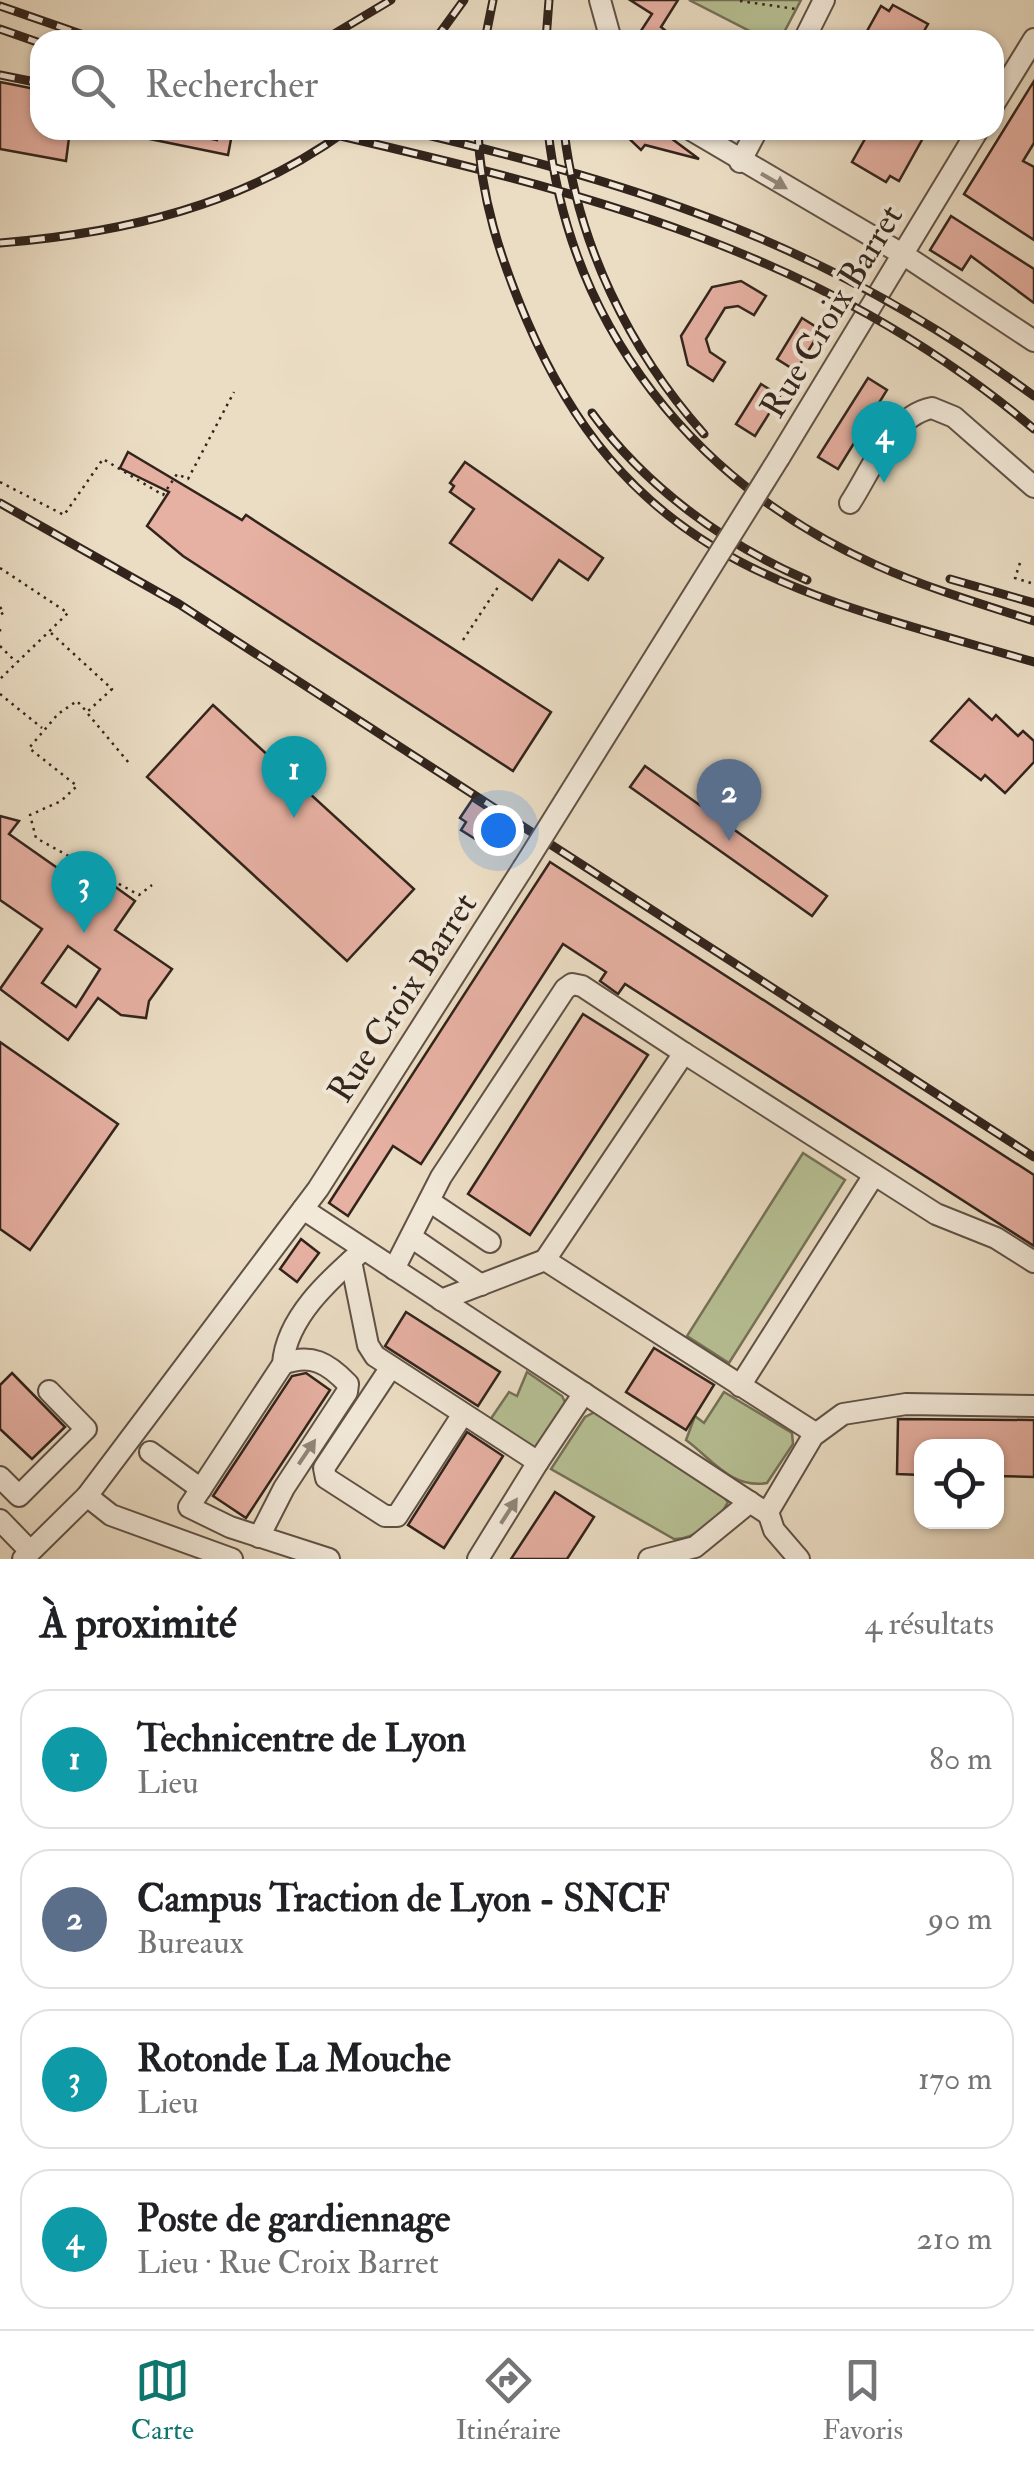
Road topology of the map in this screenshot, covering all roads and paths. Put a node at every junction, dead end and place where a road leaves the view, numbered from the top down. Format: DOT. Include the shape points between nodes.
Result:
graph roads {
  1 [pos="600,0"];
  2 [pos="740,1"];
  3 [pos="820,8"];
  4 [pos="608,30"];
  5 [pos="1034,39"];
  6 [pos="1004,88"];
  7 [pos="706,140"];
  8 [pos="752,140"];
  9 [pos="972,140"];
  10 [pos="740,162"];
  11 [pos="904,255"];
  12 [pos="1034,341"];
  13 [pos="234,392"];
  14 [pos="0,482"];
  15 [pos="1034,488"];
  16 [pos="850,503"];
  17 [pos="1020,563"];
  18 [pos="0,568"];
  19 [pos="500,584"];
  20 [pos="1034,584"];
  21 [pos="0,607"];
  22 [pos="0,615"];
  23 [pos="51,634"];
  24 [pos="462,640"];
  25 [pos="0,646"];
  26 [pos="16,662"];
  27 [pos="0,678"];
  28 [pos="0,694"];
  29 [pos="87,712"];
  30 [pos="44,729"];
  31 [pos="129,763"];
  32 [pos="152,885"];
  33 [pos="684,1053"];
  34 [pos="874,1175"];
  35 [pos="429,1201"];
  36 [pos="303,1209"];
  37 [pos="410,1237"];
  38 [pos="490,1242"];
  39 [pos="357,1256"];
  40 [pos="544,1260"];
  41 [pos="1034,1262"];
  42 [pos="394,1269"];
  43 [pos="481,1285"];
  44 [pos="441,1300"];
  45 [pos="283,1364"];
  46 [pos="392,1367"];
  47 [pos="740,1386"];
  48 [pos="49,1391"];
  49 [pos="584,1393"];
  50 [pos="1034,1406"];
  51 [pos="463,1414"];
  52 [pos="815,1433"];
  53 [pos="150,1452"];
  54 [pos="538,1462"];
  55 [pos="0,1477"];
  56 [pos="202,1489"];
  57 [pos="87,1496"];
  58 [pos="750,1502"];
  59 [pos="768,1514"];
  60 [pos="0,1520"];
  61 [pos="259,1537"];
  62 [pos="26,1555"];
  63 [pos="232,1559"];
  64 [pos="329,1559"];
  65 [pos="478,1559"];
  66 [pos="649,1559"];
  67 [pos="799,1559"];
  1 -- 4 [label="street"];
  2 -- 3 [label="path"];
  5 -- 6 [label="street"];
  7 -- 10 [label="street"];
  8 -- 10 [label="street"];
  9 -- 11 [label="street, Rue Croix Barret"];
  10 -- 11 [label="street, one-way"];
  11 -- 12 [label="street"];
  11 -- 36 [label="street, Rue Croix Barret, bridge"];
  13 -- 14 [label="path" via="188,479 177,474 163,495 102,459 64,515"];
  15 -- 16 [label="street" via="954,417 932,408 907,418"];
  17 -- 20 [label="path" via="1015,578"];
  18 -- 23 [label="path" via="68,612"];
  19 -- 24 [label="path"];
  21 -- 22 [label="path"];
  23 -- 26 [label="path"];
  23 -- 29 [label="path" via="112,689"];
  25 -- 26 [label="path"];
  26 -- 27 [label="path"];
  28 -- 30 [label="path"];
  29 -- 30 [label="path" via="77,701"];
  29 -- 31 [label="path"];
  30 -- 32 [label="path" via="29,748 77,786 30,814 36,838 139,895"];
  33 -- 34 [label="street"];
  33 -- 35 [label="street" via="572,984"];
  33 -- 40 [label="street"];
  34 -- 41 [label="street" via="947,1221 996,1238"];
  34 -- 47 [label="street"];
  35 -- 37 [label="street"];
  35 -- 38 [label="street"];
  36 -- 39 [label="street"];
  36 -- 57 [label="street, Rue Croix Barret"];
  37 -- 42 [label="street"];
  37 -- 43 [label="street"];
  39 -- 42 [label="street"];
  39 -- 45 [label="street" via="328,1280 297,1325"];
  39 -- 46 [label="street" via="368,1344"];
  40 -- 43 [label="street"];
  40 -- 47 [label="street"];
  42 -- 44 [label="street"];
  43 -- 44 [label="street"];
  44 -- 49 [label="street"];
  45 -- 56 [label="street"];
  61 -- 45 [label="street, one-way" via="347,1392 342,1377 314,1358"];
  46 -- 51 [label="street"];
  46 -- 51 [label="street" via="324,1468 326,1478 385,1516 397,1516"];
  47 -- 52 [label="street"];
  48 -- 55 [label="street" via="86,1429 19,1496"];
  49 -- 54 [label="street"];
  49 -- 58 [label="street"];
  50 -- 52 [label="street" via="886,1405 843,1414"];
  51 -- 54 [label="street"];
  52 -- 59 [label="street"];
  53 -- 56 [label="street"];
  65 -- 54 [label="street, one-way"];
  56 -- 61 [label="street" via="189,1506"];
  57 -- 62 [label="street, Rue Croix Barret"];
  57 -- 63 [label="street" via="111,1515"];
  58 -- 59 [label="street"];
  58 -- 66 [label="street" via="695,1547"];
  59 -- 67 [label="street"];
  60 -- 62 [label="street"];
  61 -- 64 [label="street"];
}
